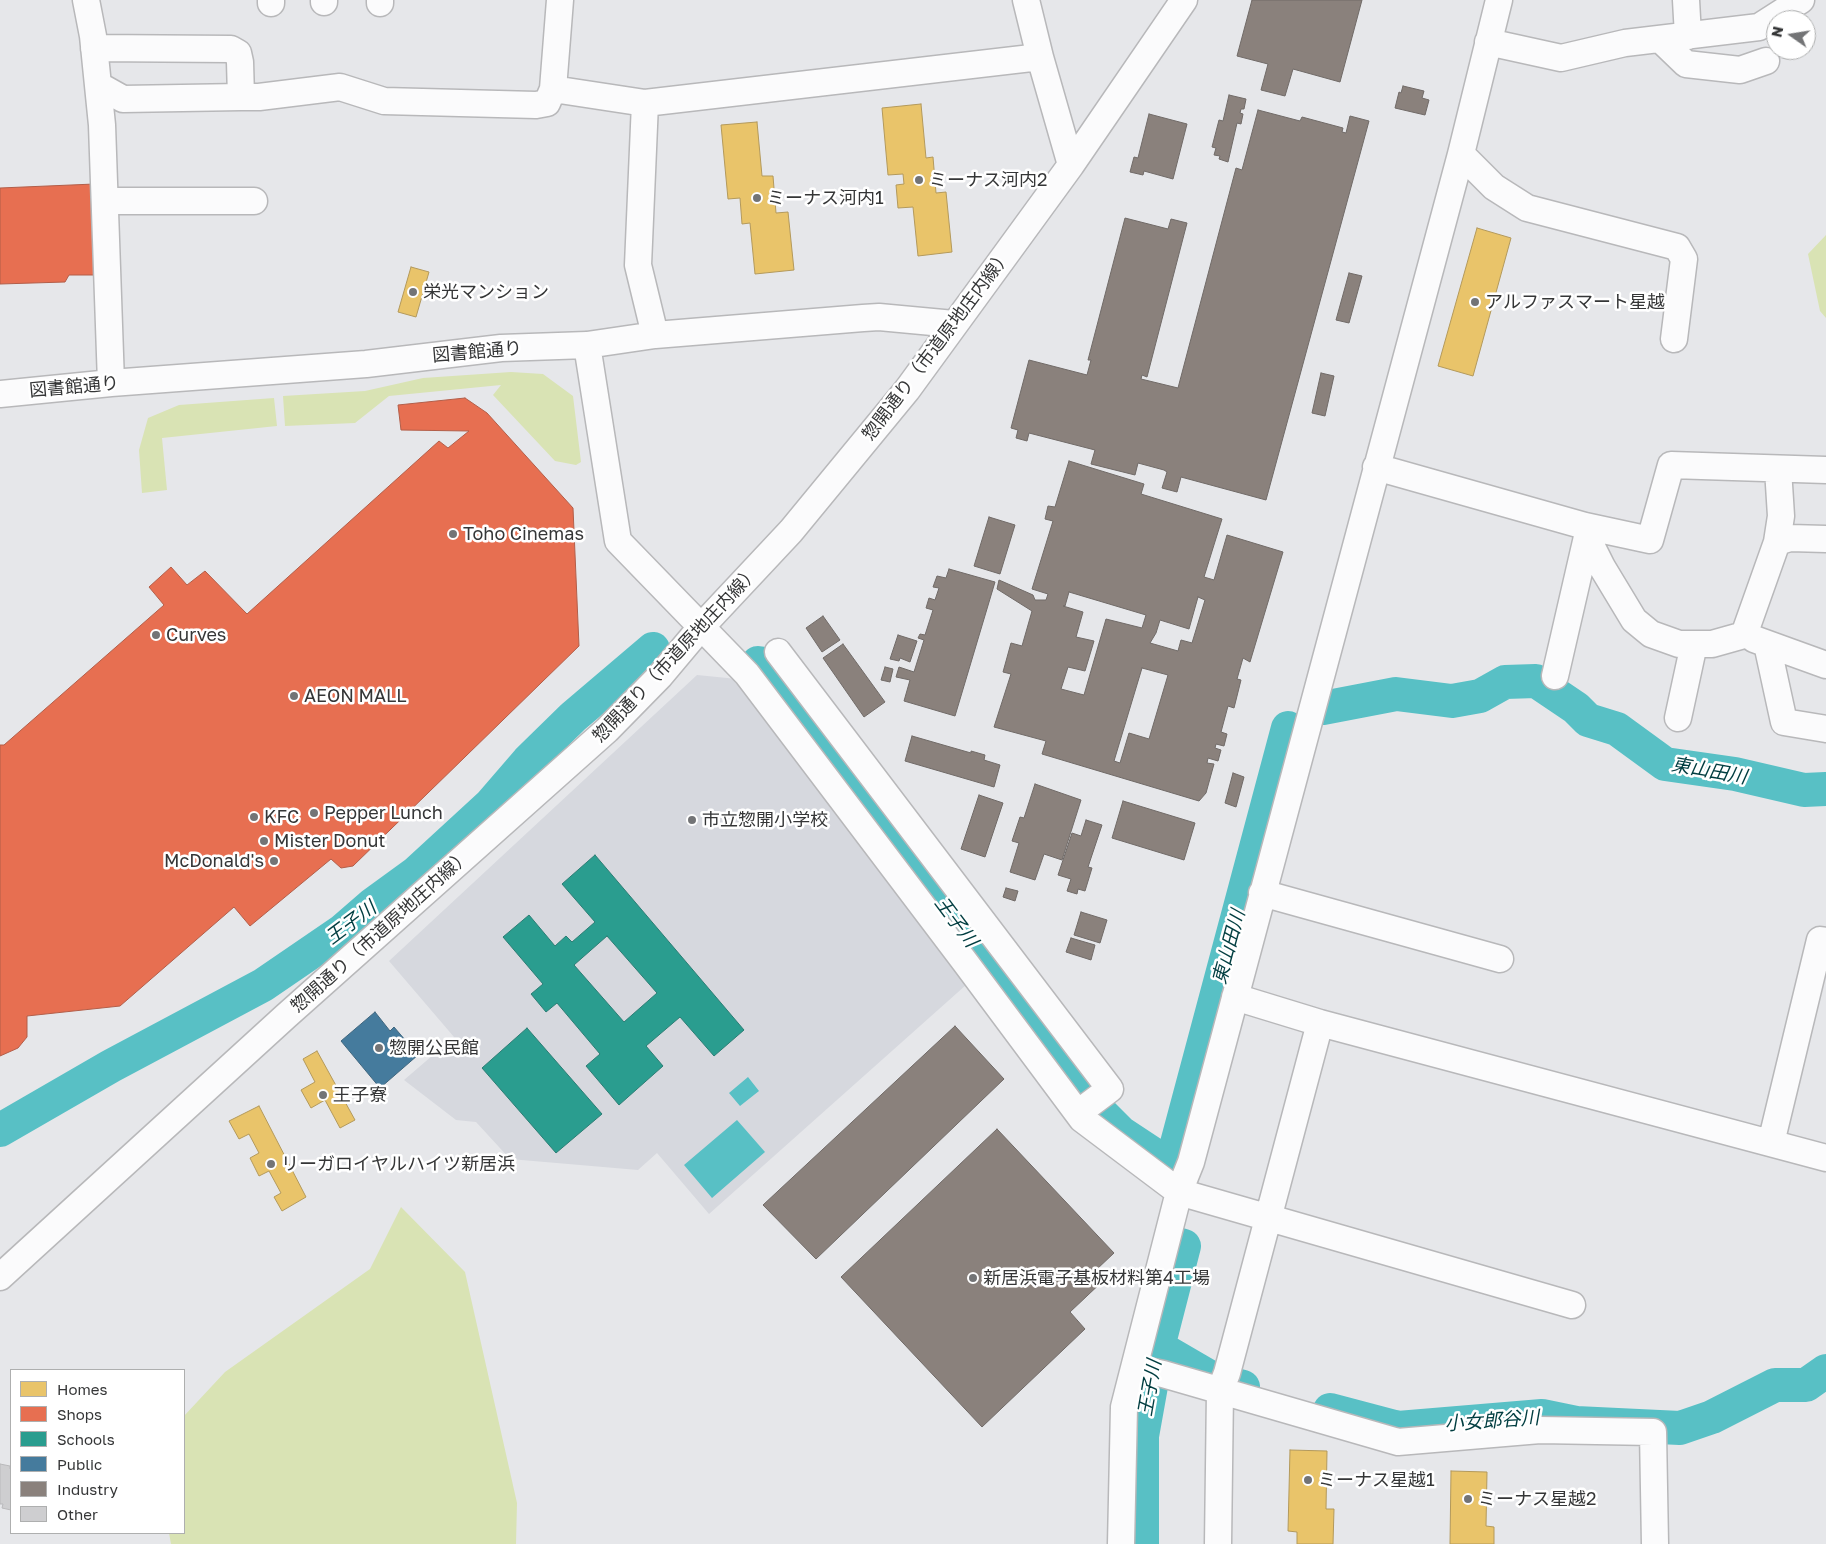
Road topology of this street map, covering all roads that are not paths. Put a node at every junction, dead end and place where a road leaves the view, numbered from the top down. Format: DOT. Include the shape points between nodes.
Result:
graph roads {
  1 [pos="86,0"];
  2 [pos="560,0"];
  3 [pos="1026,0"];
  4 [pos="1184,0"];
  5 [pos="1499,0"];
  6 [pos="1686,0"];
  7 [pos="1801,0"];
  8 [pos="1772,10"];
  9 [pos="1766,18"];
  10 [pos="1688,36"];
  11 [pos="1660,39"];
  12 [pos="1488,42"];
  13 [pos="94,48"];
  14 [pos="1040,57"];
  15 [pos="1766,61"];
  16 [pos="98,85"];
  17 [pos="552,89"];
  18 [pos="240,97"];
  19 [pos="645,104"];
  20 [pos="1460,154"];
  21 [pos="1071,165"];
  22 [pos="106,201"];
  23 [pos="254,201"];
  24 [pos="954,324"];
  25 [pos="655,335"];
  26 [pos="1674,339"];
  27 [pos="587,345"];
  28 [pos="111,383"];
  29 [pos="0,394"];
  30 [pos="1376,467"];
  31 [pos="1778,469"];
  32 [pos="1826,470"];
  33 [pos="1586,532"];
  34 [pos="1826,539"];
  35 [pos="1777,542"];
  36 [pos="702,626"];
  37 [pos="1755,640"];
  38 [pos="1694,644"];
  39 [pos="778,652"];
  40 [pos="1826,665"];
  41 [pos="1555,676"];
  42 [pos="1678,718"];
  43 [pos="1826,729"];
  44 [pos="1262,893"];
  45 [pos="1826,941"];
  46 [pos="1500,959"];
  47 [pos="1235,997"];
  48 [pos="1320,1022"];
  49 [pos="1078,1113"];
  50 [pos="1771,1143"];
  51 [pos="1826,1158"];
  52 [pos="1179,1192"];
  53 [pos="1268,1218"];
  54 [pos="0,1277"];
  55 [pos="1572,1305"];
  56 [pos="1146,1371"];
  57 [pos="1223,1383"];
  58 [pos="1121,1544"];
  59 [pos="1218,1544"];
  60 [pos="1655,1544"];
  1 -- 13 [label="street"];
  2 -- 17 [label="street"];
  3 -- 14 [label="street"];
  4 -- 21 [label="street, 惣開通り（市道原地庄内線）"];
  5 -- 12 [label="street"];
  6 -- 10 [label="street"];
  7 -- 8 [label="street"];
  9 -- 10 [label="street" via="1760,26"];
  10 -- 11 [label="street"];
  11 -- 12 [label="street" via="1624,43 1561,58"];
  11 -- 15 [label="street" via="1686,64 1740,70"];
  12 -- 20 [label="street"];
  13 -- 16 [label="street"];
  13 -- 18 [label="street" via="231,49 238,53 240,62"];
  14 -- 19 [label="street"];
  14 -- 21 [label="street"];
  16 -- 18 [label="street" via="122,99"];
  16 -- 22 [label="street"];
  17 -- 18 [label="street" via="547,103 536,105 384,102 340,87"];
  17 -- 19 [label="street"];
  19 -- 25 [label="street" via="638,265"];
  20 -- 26 [label="street" via="1494,187 1527,208 1677,247 1684,258"];
  20 -- 30 [label="street"];
  21 -- 24 [label="street, 惣開通り（市道原地庄内線）"];
  22 -- 23 [label="street"];
  22 -- 28 [label="street"];
  24 -- 25 [label="street, 図書館通り" via="879,317"];
  24 -- 36 [label="street, 惣開通り（市道原地庄内線）" via="907,390 792,531"];
  25 -- 27 [label="street, 図書館通り"];
  27 -- 28 [label="street, 図書館通り" via="501,348 366,364"];
  27 -- 36 [label="street" via="618,540"];
  28 -- 29 [label="street, 図書館通り"];
  30 -- 33 [label="street"];
  30 -- 44 [label="street"];
  31 -- 32 [label="street"];
  31 -- 33 [label="street" via="1671,465 1650,540"];
  31 -- 35 [label="street" via="1781,516"];
  33 -- 38 [label="street" via="1602,567 1634,620 1651,634 1679,644"];
  33 -- 41 [label="street"];
  34 -- 35 [label="street" via="1790,538"];
  35 -- 37 [label="street"];
  36 -- 49 [label="street" via="747,674"];
  36 -- 54 [label="street, 惣開通り（市道原地庄内線）" via="660,676 607,730 278,1023"];
  37 -- 38 [label="street"];
  37 -- 40 [label="street"];
  37 -- 43 [label="street" via="1784,722"];
  38 -- 42 [label="street"];
  39 -- 49 [label="street" via="1110,1089"];
  44 -- 46 [label="street"];
  44 -- 47 [label="street"];
  45 -- 50 [label="street" via="1820,940"];
  47 -- 48 [label="street"];
  47 -- 52 [label="street" via="1191,1162"];
  48 -- 50 [label="street"];
  48 -- 53 [label="street"];
  49 -- 52 [label="street"];
  50 -- 51 [label="street"];
  52 -- 53 [label="street"];
  52 -- 56 [label="street"];
  53 -- 55 [label="street"];
  53 -- 57 [label="street"];
  56 -- 57 [label="street"];
  56 -- 58 [label="street" via="1124,1407"];
  57 -- 59 [label="street"];
  57 -- 60 [label="street" via="1398,1442 1540,1430 1653,1432"];
}
